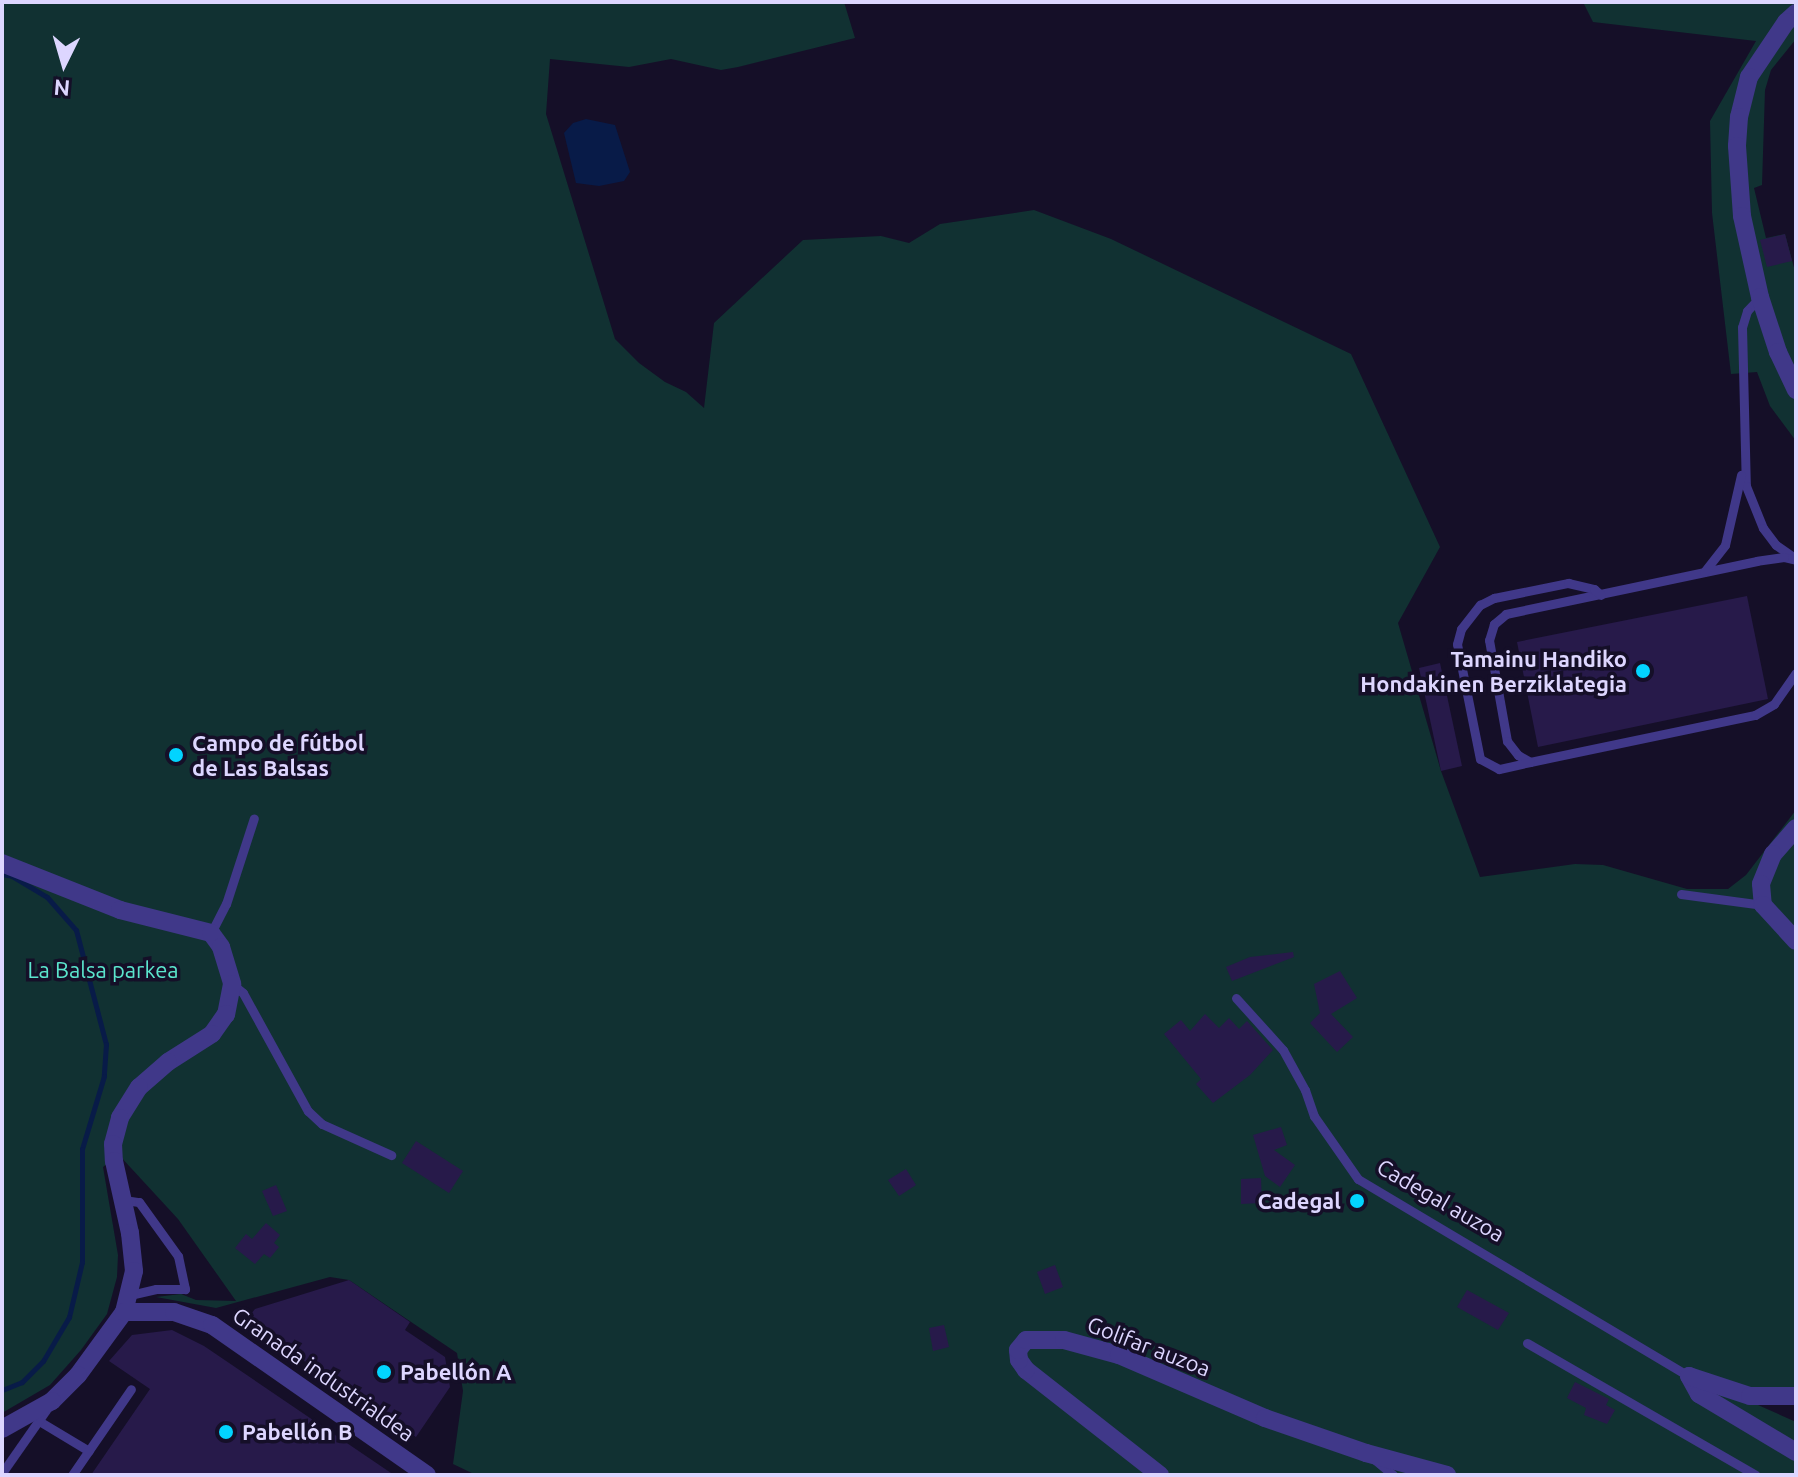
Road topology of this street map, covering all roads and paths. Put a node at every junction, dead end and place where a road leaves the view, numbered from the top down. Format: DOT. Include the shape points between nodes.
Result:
graph roads {
  1 [pos="1796,13"];
  2 [pos="1760,297"];
  3 [pos="1796,390"];
  4 [pos="1743,464"];
  5 [pos="1796,560"];
  6 [pos="1703,573"];
  7 [pos="1601,595"];
  8 [pos="1796,673"];
  9 [pos="1530,762"];
  10 [pos="254,818"];
  11 [pos="1796,828"];
  12 [pos="2,863"];
  13 [pos="1681,894"];
  14 [pos="1763,905"];
  15 [pos="211,933"];
  16 [pos="1796,941"];
  17 [pos="232,984"];
  18 [pos="1236,998"];
  19 [pos="391,1155"];
  20 [pos="124,1200"];
  21 [pos="127,1304"];
  22 [pos="1527,1343"];
  23 [pos="1689,1376"];
  24 [pos="131,1389"];
  25 [pos="1796,1396"];
  26 [pos="52,1401"];
  27 [pos="39,1421"];
  28 [pos="2,1429"];
  29 [pos="89,1451"];
  30 [pos="1796,1452"];
  31 [pos="1366,1453"];
  32 [pos="2,1473"];
  33 [pos="72,1475"];
  34 [pos="427,1475"];
  35 [pos="1160,1475"];
  36 [pos="1393,1475"];
  37 [pos="1447,1475"];
  38 [pos="1756,1475"];
  1 -- 2 [label="street" via="1749,77 1739,117 1742,216"];
  2 -- 3 [label="street"];
  2 -- 4 [label="lane" via="1742,327"];
  4 -- 5 [label="lane" via="1763,528"];
  4 -- 6 [label="lane" via="1725,545"];
  5 -- 6 [label="lane" via="1784,557"];
  6 -- 7 [label="lane"];
  7 -- 9 [label="lane" via="1506,614 1494,624 1489,640 1507,741"];
  7 -- 9 [label="lane" via="1568,583 1494,598 1480,605 1461,629 1457,644 1480,759 1499,769"];
  8 -- 9 [label="lane" via="1774,704 1755,715"];
  10 -- 15 [label="lane"];
  11 -- 14 [label="street" via="1773,854 1761,884"];
  12 -- 15 [label="street" via="120,910"];
  13 -- 14 [label="lane"];
  14 -- 16 [label="street"];
  15 -- 17 [label="street"];
  17 -- 19 [label="lane" via="243,993 308,1111 322,1124"];
  17 -- 20 [label="street" via="226,1014 212,1034 139,1087 120,1118 113,1152"];
  18 -- 23 [label="lane, Cadegal auzoa" via="1283,1050 1314,1116 1358,1179"];
  20 -- 21 [label="street" via="134,1271"];
  20 -- 21 [label="lane" via="139,1202 178,1256 185,1289 156,1289"];
  21 -- 26 [label="street" via="78,1375"];
  21 -- 34 [label="street, Granada industrialdea" via="212,1325"];
  22 -- 38 [label="lane"];
  23 -- 25 [label="street, Cadegal auzoa" via="1750,1396"];
  23 -- 30 [label="street, Cadegal auzoa" via="1699,1394"];
  24 -- 29 [label="lane"];
  26 -- 27 [label="lane"];
  26 -- 28 [label="street"];
  27 -- 29 [label="lane"];
  27 -- 32 [label="lane"];
  29 -- 33 [label="lane"];
  31 -- 35 [label="street, Golifar auzoa" via="1265,1418 1119,1355 1064,1340 1026,1340 1018,1350 1026,1370"];
  31 -- 36 [label="lane"];
  31 -- 37 [label="street, Golifar auzoa"];
}
